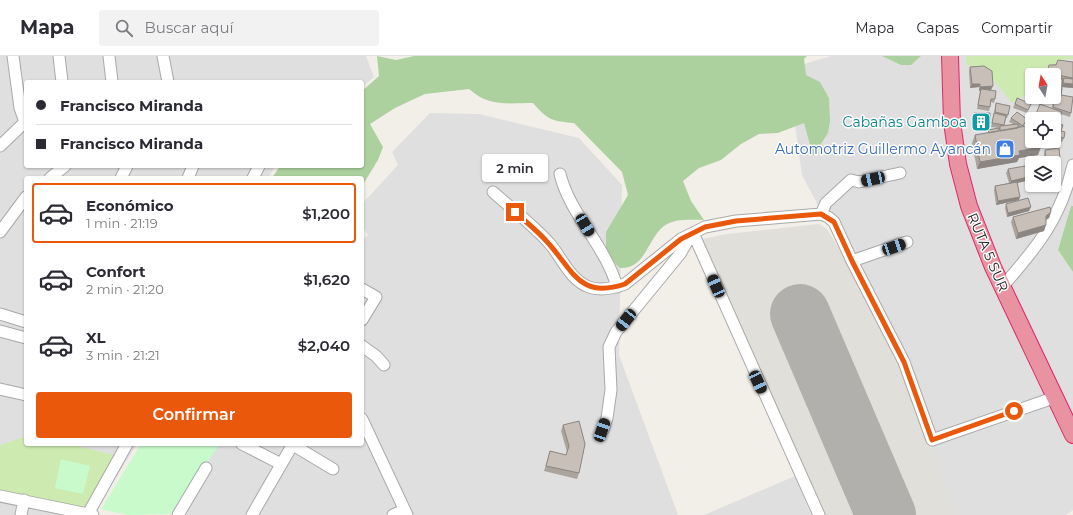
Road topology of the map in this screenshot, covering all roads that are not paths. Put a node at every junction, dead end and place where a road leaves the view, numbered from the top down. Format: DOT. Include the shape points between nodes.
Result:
graph roads {
  1 [pos="13,56"];
  2 [pos="59,56"];
  3 [pos="109,56"];
  4 [pos="163,56"];
  5 [pos="950,56"];
  6 [pos="62,80"];
  7 [pos="112,80"];
  8 [pos="168,80"];
  9 [pos="24,117"];
  10 [pos="24,124"];
  11 [pos="0,146"];
  12 [pos="1073,165"];
  13 [pos="63,168"];
  14 [pos="900,173"];
  15 [pos="560,174"];
  16 [pos="53,176"];
  17 [pos="493,192"];
  18 [pos="24,200"];
  19 [pos="821,214"];
  20 [pos="0,232"];
  21 [pos="692,233"];
  22 [pos="907,242"];
  23 [pos="852,261"];
  24 [pos="1002,286"];
  25 [pos="617,287"];
  26 [pos="364,290"];
  27 [pos="0,314"];
  28 [pos="364,317"];
  29 [pos="24,321"];
  30 [pos="0,331"];
  31 [pos="24,337"];
  32 [pos="364,347"];
  33 [pos="384,365"];
  34 [pos="0,389"];
  35 [pos="24,395"];
  36 [pos="1056,397"];
  37 [pos="364,423"];
  38 [pos="602,430"];
  39 [pos="1073,435"];
  40 [pos="126,446"];
  41 [pos="246,446"];
  42 [pos="292,446"];
  43 [pos="296,446"];
  44 [pos="281,464"];
  45 [pos="206,468"];
  46 [pos="333,469"];
  47 [pos="0,496"];
  48 [pos="24,500"];
  49 [pos="406,512"];
  50 [pos="21,515"];
  51 [pos="90,515"];
  52 [pos="178,515"];
  53 [pos="252,515"];
  54 [pos="393,515"];
  55 [pos="819,515"];
  1 -- 9 [label="street" via="20,108"];
  2 -- 6 [label="street"];
  3 -- 7 [label="street"];
  4 -- 8 [label="street"];
  5 -- 24 [label="highway, RUTA 5 SUR" via="952,122 960,171 976,227"];
  10 -- 11 [label="street"];
  12 -- 24 [label="street" via="1060,206 1050,227"];
  13 -- 16 [label="street"];
  14 -- 19 [label="street" via="859,182 851,180 826,204"];
  15 -- 25 [label="street" via="569,200 600,250"];
  17 -- 25 [label="street" via="550,244 578,281 589,287"];
  18 -- 20 [label="street"];
  19 -- 21 [label="street" via="736,221 705,227"];
  19 -- 23 [label="street" via="834,222"];
  21 -- 25 [label="street" via="625,284"];
  21 -- 38 [label="street" via="680,254 616,332 609,347 611,390 607,418"];
  21 -- 55 [label="street"];
  22 -- 23 [label="street"];
  23 -- 36 [label="street" via="904,362 932,440"];
  24 -- 36 [label="highway, RUTA 5 SUR"];
  26 -- 28 [label="street" via="376,297"];
  27 -- 29 [label="street"];
  30 -- 31 [label="street"];
  32 -- 33 [label="street"];
  34 -- 35 [label="street"];
  36 -- 39 [label="highway, RUTA 5 SUR"];
  37 -- 49 [label="street"];
  40 -- 51 [label="street"];
  41 -- 44 [label="street"];
  42 -- 44 [label="street"];
  43 -- 46 [label="street"];
  44 -- 53 [label="street"];
  45 -- 52 [label="street"];
  47 -- 48 [label="street"];
  48 -- 50 [label="street"];
  48 -- 51 [label="street"];
  49 -- 54 [label="street"];
}
